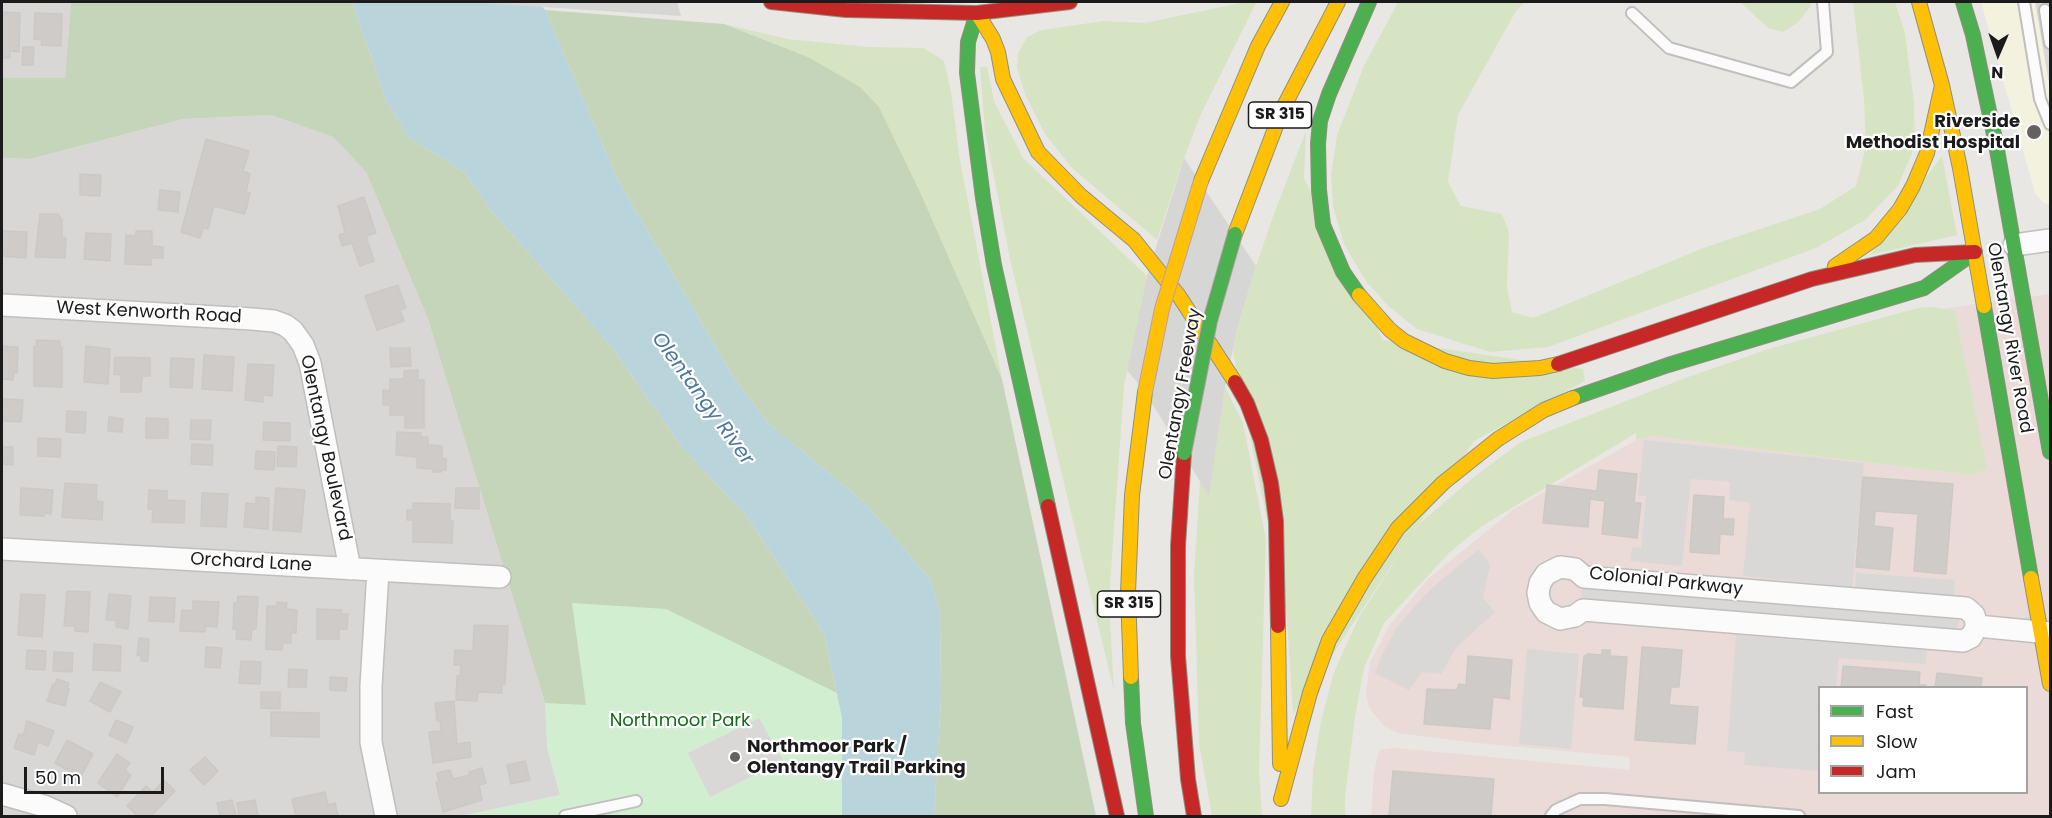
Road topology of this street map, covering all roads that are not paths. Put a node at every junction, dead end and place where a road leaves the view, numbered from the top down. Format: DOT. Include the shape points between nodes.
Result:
graph roads {
  1 [pos="771,2"];
  2 [pos="1070,2"];
  3 [pos="1282,2"];
  4 [pos="1338,2"];
  5 [pos="1369,2"];
  6 [pos="1823,2"];
  7 [pos="1918,2"];
  8 [pos="1963,2"];
  9 [pos="2024,2"];
  10 [pos="977,7"];
  11 [pos="2045,10"];
  12 [pos="1632,14"];
  13 [pos="2050,43"];
  14 [pos="1942,85"];
  15 [pos="2050,124"];
  16 [pos="2050,240"];
  17 [pos="2009,246"];
  18 [pos="1980,251"];
  19 [pos="1812,279"];
  20 [pos="2,305"];
  21 [pos="293,331"];
  22 [pos="2050,452"];
  23 [pos="2,549"];
  24 [pos="350,569"];
  25 [pos="378,571"];
  26 [pos="500,577"];
  27 [pos="1977,626"];
  28 [pos="2046,632"];
  29 [pos="2050,684"];
  30 [pos="2,794"];
  31 [pos="1281,800"];
  32 [pos="636,801"];
  33 [pos="66,816"];
  34 [pos="386,816"];
  35 [pos="565,816"];
  36 [pos="1117,816"];
  37 [pos="1146,816"];
  38 [pos="1194,816"];
  39 [pos="1280,816"];
  40 [pos="1551,816"];
  41 [pos="1799,816"];
  1 -- 10 [label="main road" via="846,10"];
  2 -- 10 [label="main road"];
  3 -- 37 [label="main road, Olentangy Freeway / SR 315, bridge" via="1258,46 1201,181 1162,309 1144,392 1132,495 1128,593 1133,723"];
  4 -- 38 [label="main road, Olentangy Freeway / SR 315, bridge" via="1282,110 1235,234 1210,321 1184,453 1178,546 1178,656"];
  5 -- 19 [label="main road" via="1320,121 1319,190 1323,225 1343,272 1365,304 1404,341 1469,368 1540,368"];
  6 -- 12 [label="lane" via="1827,52 1791,82 1669,48"];
  7 -- 14 [label="main road, Olentangy River Road"];
  8 -- 17 [label="main road, Olentangy River Road" via="1996,144"];
  9 -- 15 [label="lane" via="2040,99"];
  10 -- 31 [label="main road" via="993,39 1003,79 1038,152 1134,240 1179,296 1247,403 1261,440 1276,520"];
  10 -- 36 [label="main road" via="968,42 968,73 994,265"];
  11 -- 13 [label="lane"];
  14 -- 18 [label="main road, Olentangy River Road"];
  14 -- 19 [label="main road" via="1928,153 1900,209 1876,238"];
  16 -- 17 [label="street"];
  17 -- 22 [label="main road, Olentangy River Road"];
  18 -- 19 [label="main road" via="1915,255"];
  18 -- 28 [label="main road, Olentangy River Road" via="2023,517"];
  18 -- 31 [label="main road" via="1924,288 1601,387 1544,410 1498,439 1443,483 1398,528 1364,579 1329,640"];
  20 -- 21 [label="street, West Kenworth Road" via="252,319 274,321"];
  21 -- 24 [label="street, Olentangy Boulevard" via="310,363"];
  23 -- 24 [label="street, Orchard Lane"];
  24 -- 25 [label="street, Orchard Lane"];
  25 -- 26 [label="street, Orchard Lane"];
  25 -- 34 [label="street" via="371,742"];
  27 -- 27 [label="street, Colonial Parkway" via="1974,615 1966,608 1584,577 1565,567 1546,574 1538,593 1546,612 1565,619 1583,610 1963,641 1971,637"];
  27 -- 28 [label="street"];
  28 -- 29 [label="main road, Olentangy River Road"];
  30 -- 33 [label="street"];
  31 -- 39 [label="main road"];
  32 -- 35 [label="lane"];
  40 -- 41 [label="lane" via="1577,801 1605,799"];
}
